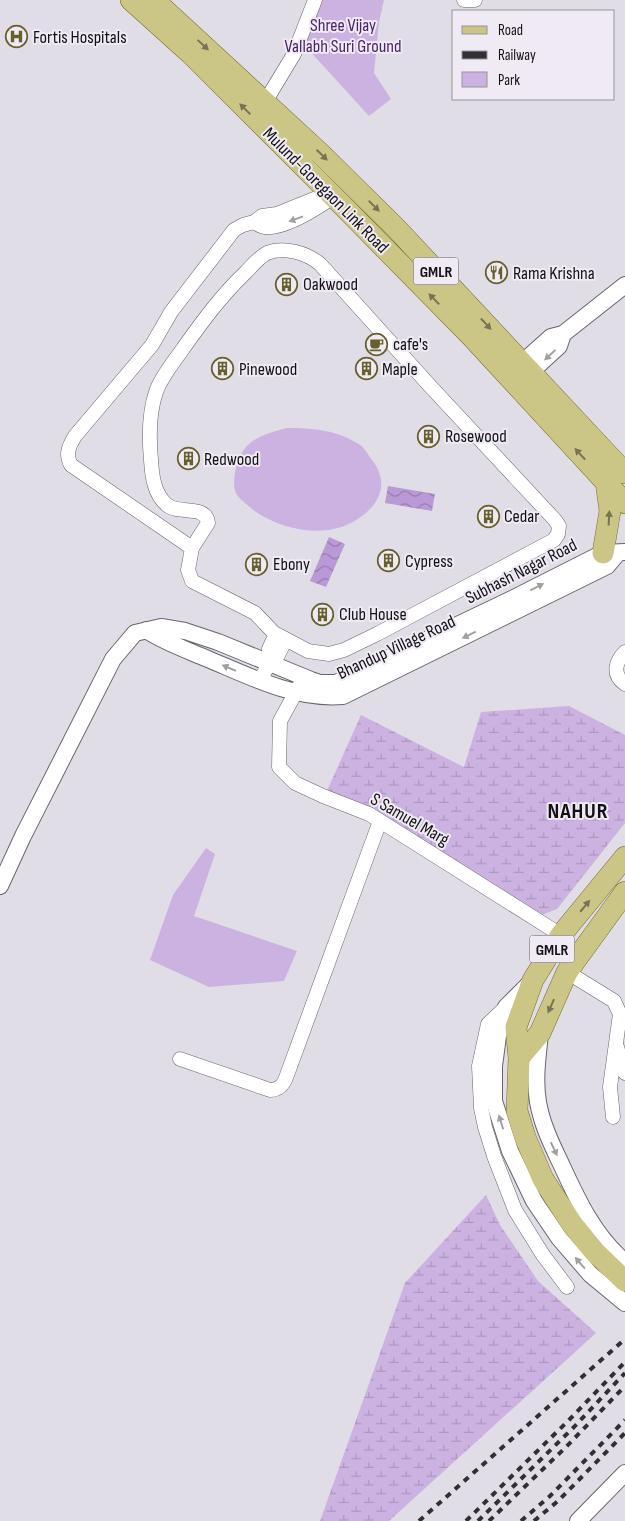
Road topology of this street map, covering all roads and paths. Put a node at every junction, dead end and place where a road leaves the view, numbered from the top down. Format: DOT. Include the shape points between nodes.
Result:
graph roads {
  1 [pos="131,0"];
  2 [pos="154,0"];
  3 [pos="316,0"];
  4 [pos="464,0"];
  5 [pos="475,0"];
  6 [pos="180,35"];
  7 [pos="265,102"];
  8 [pos="332,195"];
  9 [pos="623,291"];
  10 [pos="519,374"];
  11 [pos="625,473"];
  12 [pos="606,482"];
  13 [pos="625,503"];
  14 [pos="192,548"];
  15 [pos="616,553"];
  16 [pos="146,630"];
  17 [pos="278,643"];
  18 [pos="625,652"];
  19 [pos="269,663"];
  20 [pos="304,677"];
  21 [pos="260,681"];
  22 [pos="356,681"];
  23 [pos="336,684"];
  24 [pos="625,684"];
  25 [pos="295,692"];
  26 [pos="380,820"];
  27 [pos="625,857"];
  28 [pos="0,886"];
  29 [pos="625,892"];
  30 [pos="561,935"];
  31 [pos="567,972"];
  32 [pos="533,980"];
  33 [pos="506,1007"];
  34 [pos="540,1033"];
  35 [pos="616,1042"];
  36 [pos="519,1058"];
  37 [pos="180,1059"];
  38 [pos="625,1074"];
  39 [pos="614,1117"];
  40 [pos="625,1262"];
  41 [pos="567,1287"];
  42 [pos="622,1293"];
  43 [pos="625,1473"];
  44 [pos="578,1521"];
  1 -- 6 [label="main road, Mulund-Goregaon Link Road / GMLR"];
  2 -- 6 [label="main road, Mulund-Goregaon Link Road / GMLR"];
  3 -- 7 [label="street" via="294,54"];
  4 -- 5 [label="street"];
  6 -- 7 [label="main road, Mulund-Goregaon Link Road / GMLR, one-way"];
  8 -- 6 [label="main road, Mulund-Goregaon Link Road / GMLR, one-way"];
  7 -- 10 [label="main road, Mulund-Goregaon Link Road / GMLR, one-way" via="396,228"];
  10 -- 8 [label="main road, Mulund-Goregaon Link Road / GMLR, one-way" via="464,330"];
  8 -- 14 [label="street" via="262,216 234,230 171,312 152,344 75,436 68,450 67,459 77,471"];
  9 -- 10 [label="street" via="563,334 551,337"];
  10 -- 11 [label="main road, GMLR"];
  12 -- 10 [label="main road, GMLR, one-way"];
  12 -- 13 [label="main road, GMLR"];
  15 -- 12 [label="main road, one-way"];
  14 -- 14 [label="street" via="208,519 200,512 168,506 154,485 151,425 156,390 221,297 260,258 269,252 285,251 311,256 320,264 560,526 554,540 392,627 329,654 308,651 274,633 255,613 192,581 188,570"];
  15 -- 22 [label="street, Subhash Nagar Road"];
  16 -- 19 [label="street, Bhandup Village Road" via="161,627 185,631"];
  21 -- 16 [label="street, Bhandup Village Road, one-way" via="163,641"];
  16 -- 28 [label="street" via="136,633 113,658"];
  17 -- 19 [label="street" via="269,649"];
  18 -- 24 [label="street" via="616,669"];
  19 -- 20 [label="street, Bhandup Village Road"];
  19 -- 21 [label="street"];
  20 -- 23 [label="street, Bhandup Village Road"];
  20 -- 25 [label="street, S Samuel Marg"];
  21 -- 25 [label="street, Bhandup Village Road"];
  22 -- 23 [label="street, Subhash Nagar Road"];
  22 -- 25 [label="street, Bhandup Village Road" via="343,696"];
  25 -- 26 [label="street, S Samuel Marg" via="280,721 279,767 295,783"];
  26 -- 30 [label="street, S Samuel Marg"];
  26 -- 37 [label="street" via="281,1086 270,1090"];
  30 -- 27 [label="main road, GMLR, one-way"];
  29 -- 31 [label="main road, GMLR"];
  30 -- 32 [label="main road, GMLR"];
  31 -- 34 [label="main road, GMLR, one-way"];
  31 -- 35 [label="street" via="614,1002 620,1014"];
  32 -- 33 [label="street"];
  32 -- 36 [label="main road, GMLR" via="516,1027"];
  33 -- 41 [label="street" via="488,1024 479,1066 485,1127 515,1210"];
  42 -- 33 [label="street, one-way" via="590,1274 559,1238 534,1201 510,1151 494,1101 494,1066"];
  34 -- 36 [label="main road, GMLR"];
  34 -- 40 [label="street, one-way" via="536,1067 538,1101 547,1135 591,1224"];
  35 -- 38 [label="street"];
  35 -- 39 [label="street" via="610,1087"];
  36 -- 42 [label="main road" via="517,1111 543,1179"];
  43 -- 44 [label="street"];
}
